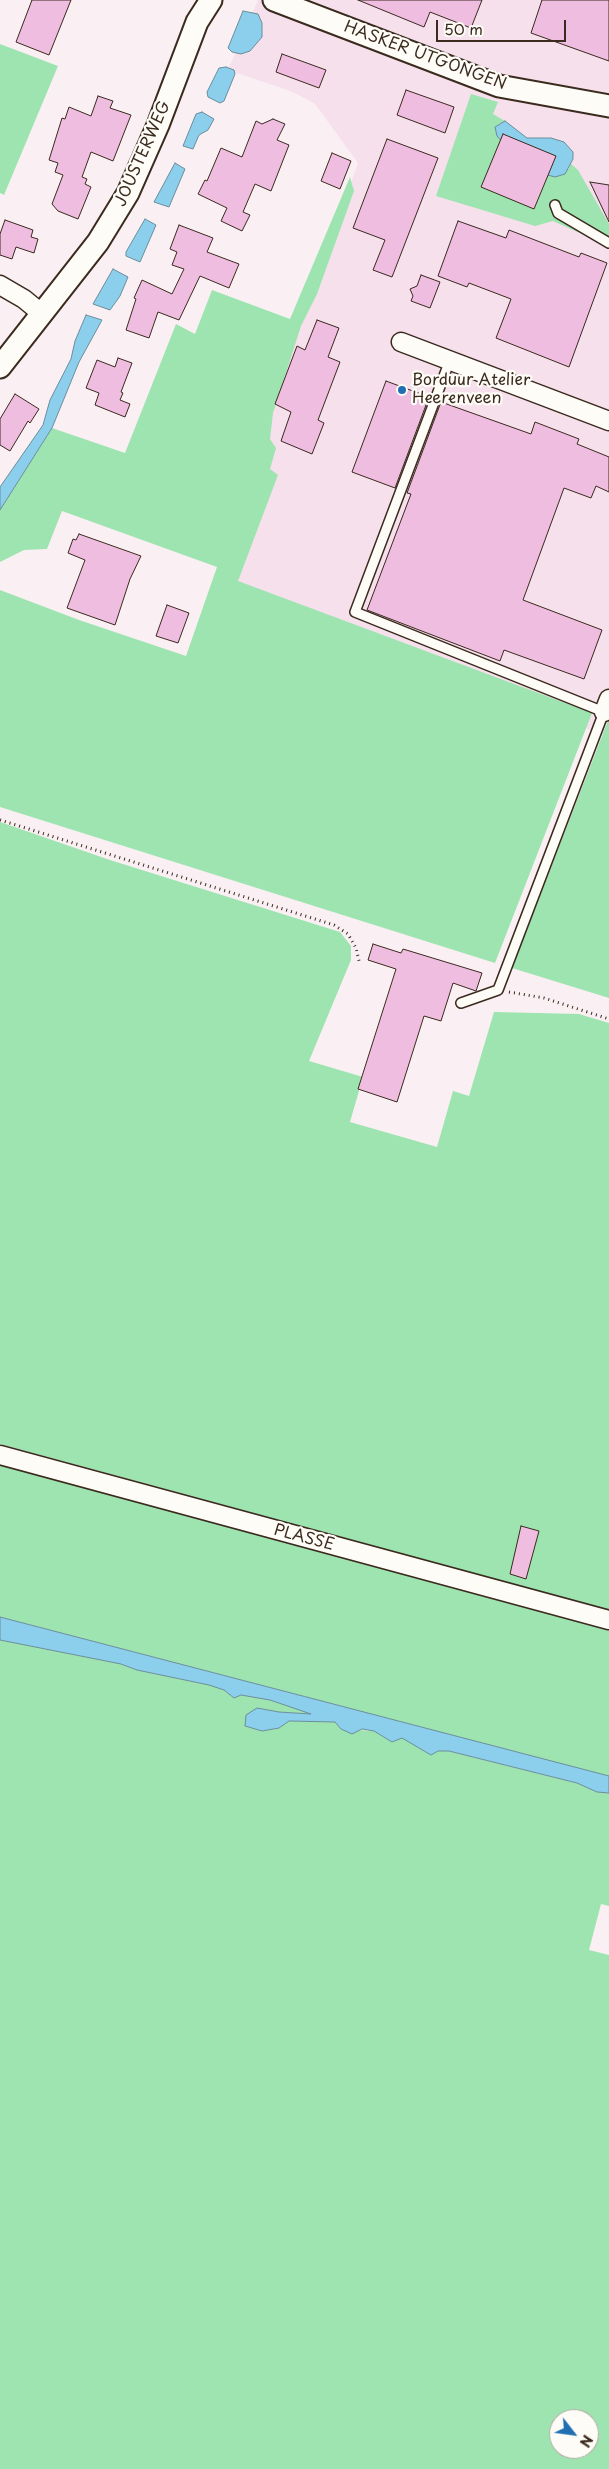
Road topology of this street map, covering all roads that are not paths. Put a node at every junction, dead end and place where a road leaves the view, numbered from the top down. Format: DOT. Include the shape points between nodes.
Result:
graph roads {
  1 [pos="211,0"];
  2 [pos="274,0"];
  3 [pos="609,106"];
  4 [pos="555,205"];
  5 [pos="609,243"];
  6 [pos="0,285"];
  7 [pos="41,313"];
  8 [pos="401,342"];
  9 [pos="450,360"];
  10 [pos="0,367"];
  11 [pos="609,421"];
  12 [pos="607,705"];
  13 [pos="461,1003"];
  14 [pos="0,1454"];
  15 [pos="609,1620"];
  1 -- 7 [label="street, JOUSTERWEG" via="197,22 128,193 98,242"];
  2 -- 3 [label="street, HASKER UTGONGEN" via="499,86"];
  4 -- 5 [label="lane" via="558,214"];
  6 -- 7 [label="street"];
  7 -- 10 [label="street, JOUSTERWEG"];
  8 -- 9 [label="street"];
  9 -- 11 [label="street"];
  9 -- 12 [label="lane" via="354,612"];
  12 -- 13 [label="lane" via="498,990"];
  14 -- 15 [label="street, PLASSE"];
}
